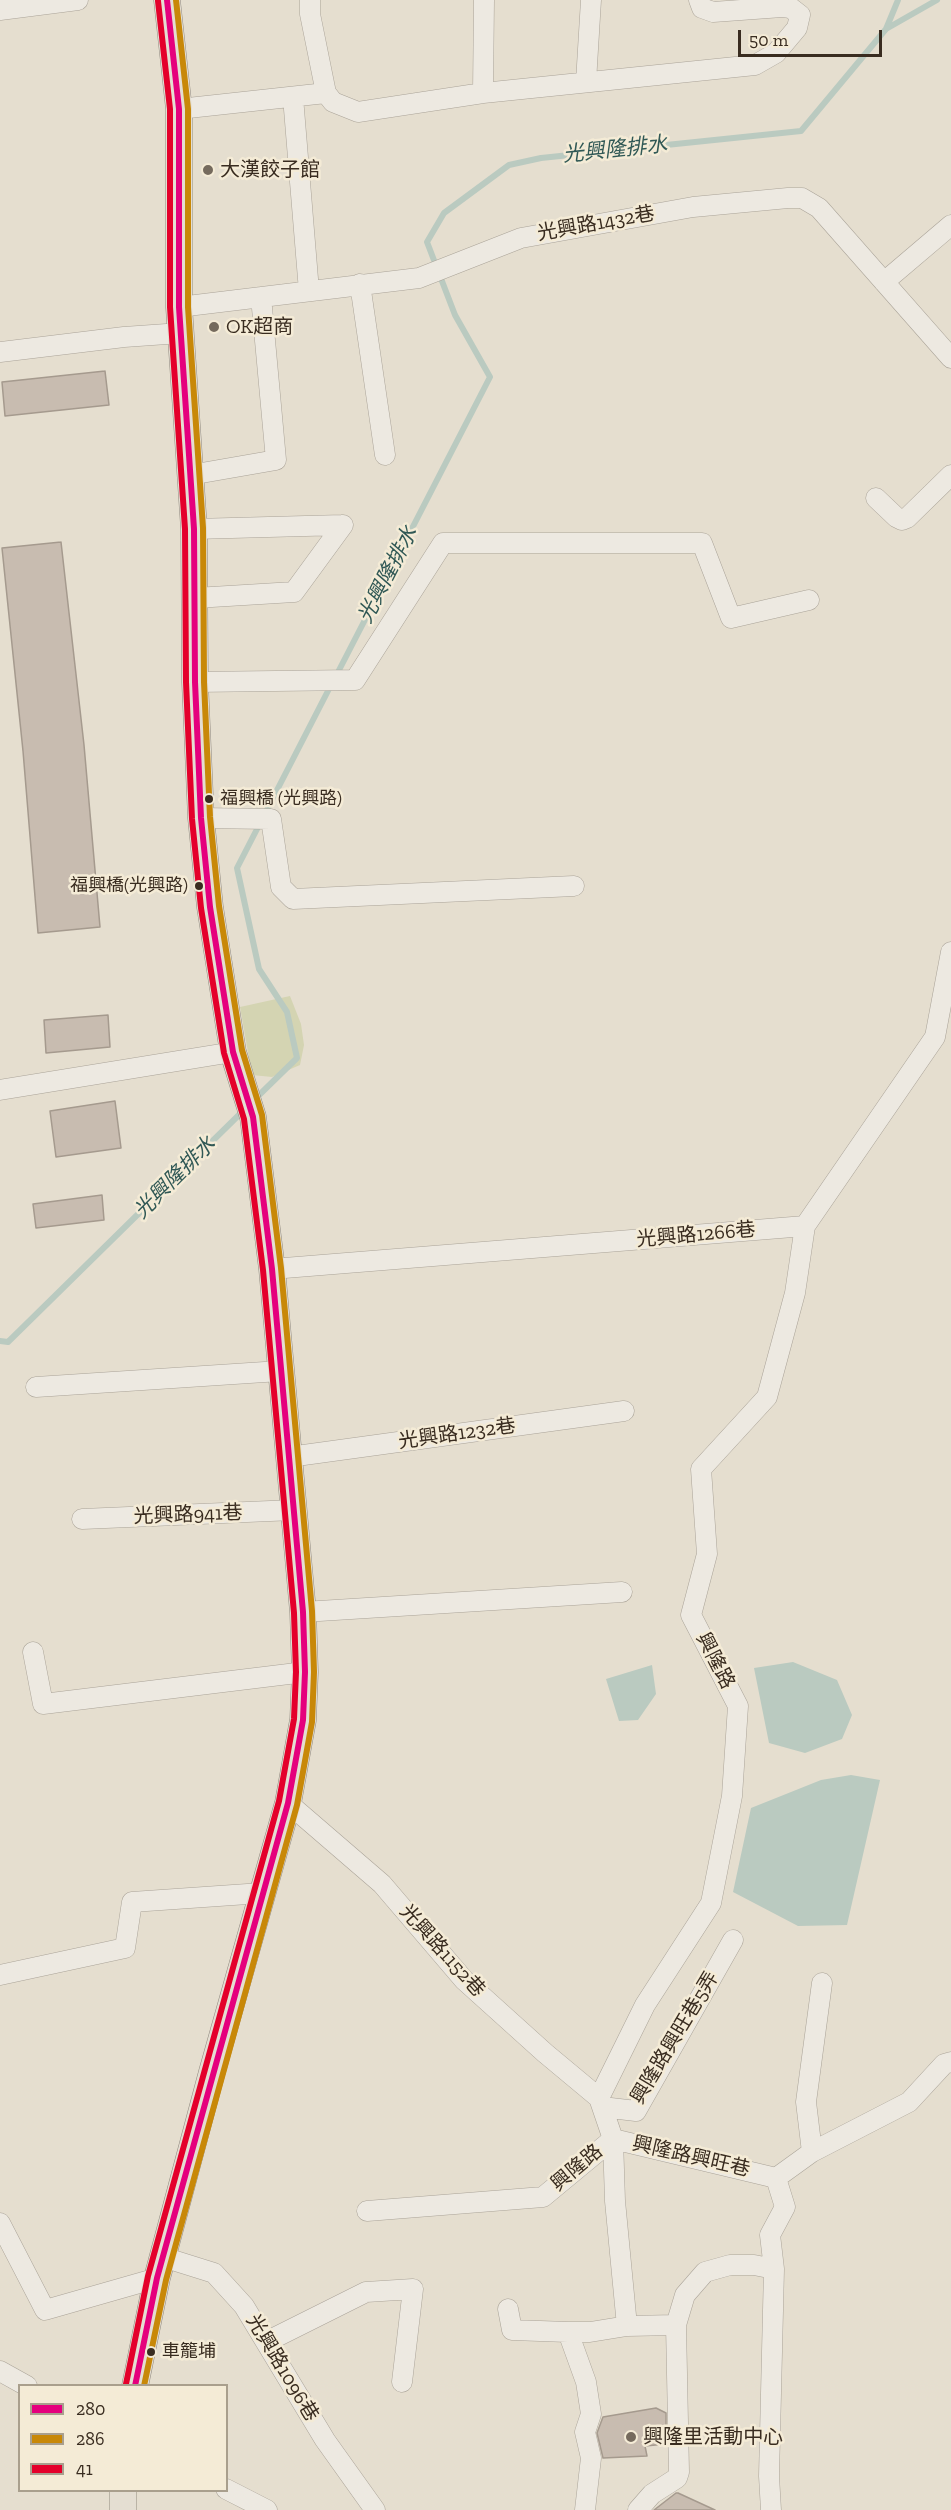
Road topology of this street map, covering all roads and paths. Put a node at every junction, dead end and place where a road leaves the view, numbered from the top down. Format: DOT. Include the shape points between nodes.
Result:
graph roads {
  1 [pos="78,0"];
  2 [pos="167,0"];
  3 [pos="310,0"];
  4 [pos="484,0"];
  5 [pos="591,0"];
  6 [pos="699,0"];
  7 [pos="0,10"];
  8 [pos="586,82"];
  9 [pos="326,93"];
  10 [pos="483,93"];
  11 [pos="293,97"];
  12 [pos="179,109"];
  13 [pos="951,225"];
  14 [pos="884,282"];
  15 [pos="360,284"];
  16 [pos="309,291"];
  17 [pos="261,297"];
  18 [pos="179,307"];
  19 [pos="180,333"];
  20 [pos="0,352"];
  21 [pos="951,358"];
  22 [pos="385,455"];
  23 [pos="190,475"];
  24 [pos="951,476"];
  25 [pos="876,498"];
  26 [pos="194,529"];
  27 [pos="195,598"];
  28 [pos="809,600"];
  29 [pos="195,682"];
  30 [pos="201,818"];
  31 [pos="574,886"];
  32 [pos="951,952"];
  33 [pos="233,1052"];
  34 [pos="0,1090"];
  35 [pos="805,1226"];
  36 [pos="272,1269"];
  37 [pos="280,1371"];
  38 [pos="36,1388"];
  39 [pos="624,1411"];
  40 [pos="290,1457"];
  41 [pos="294,1510"];
  42 [pos="82,1519"];
  43 [pos="622,1592"];
  44 [pos="303,1612"];
  45 [pos="33,1652"];
  46 [pos="305,1672"];
  47 [pos="288,1803"];
  48 [pos="262,1893"];
  49 [pos="733,1940"];
  50 [pos="0,1975"];
  51 [pos="822,1983"];
  52 [pos="951,2062"];
  53 [pos="600,2103"];
  54 [pos="613,2139"];
  55 [pos="812,2152"];
  56 [pos="776,2178"];
  57 [pos="367,2211"];
  58 [pos="0,2223"];
  59 [pos="160,2267"];
  60 [pos="774,2269"];
  61 [pos="508,2309"];
  62 [pos="676,2325"];
  63 [pos="627,2326"];
  64 [pos="568,2331"];
  65 [pos="266,2342"];
  66 [pos="0,2371"];
  67 [pos="402,2382"];
  68 [pos="25,2384"];
  69 [pos="135,2384"];
  70 [pos="228,2490"];
  71 [pos="123,2492"];
  72 [pos="123,2510"];
  73 [pos="267,2510"];
  74 [pos="375,2510"];
  75 [pos="585,2510"];
  76 [pos="638,2510"];
  77 [pos="771,2510"];
  1 -- 7 [label="street"];
  2 -- 12 [label="main road"];
  3 -- 9 [label="street"];
  4 -- 10 [label="street"];
  5 -- 8 [label="street"];
  6 -- 8 [label="street" via="702,8 713,12 791,8 800,15 797,28 776,52 755,64"];
  8 -- 10 [label="street"];
  9 -- 10 [label="street" via="333,102 358,112"];
  9 -- 11 [label="street"];
  11 -- 12 [label="street"];
  11 -- 16 [label="street"];
  12 -- 18 [label="main road"];
  13 -- 14 [label="street"];
  14 -- 15 [label="street, 光興路1432巷" via="819,208 802,198 788,198 693,207 521,238 419,278"];
  14 -- 21 [label="street, 光興路1432巷"];
  15 -- 16 [label="street, 光興路1432巷"];
  15 -- 22 [label="street"];
  16 -- 17 [label="street, 光興路1432巷"];
  17 -- 18 [label="street, 光興路1432巷"];
  17 -- 23 [label="street" via="276,460"];
  18 -- 19 [label="main road"];
  19 -- 20 [label="street"];
  19 -- 23 [label="main road"];
  23 -- 26 [label="main road"];
  24 -- 25 [label="street" via="902,520"];
  26 -- 27 [label="main road"];
  26 -- 27 [label="street" via="343,525 294,592"];
  27 -- 29 [label="main road"];
  28 -- 29 [label="street" via="731,618 702,543 443,543 355,680"];
  29 -- 30 [label="main road"];
  30 -- 31 [label="street" via="271,819 280,887 293,900"];
  30 -- 33 [label="main road" via="210,907"];
  32 -- 35 [label="street" via="935,1037"];
  33 -- 34 [label="street"];
  33 -- 36 [label="main road" via="253,1117"];
  35 -- 36 [label="street, 光興路1266巷"];
  35 -- 53 [label="street, 興隆路" via="795,1293 767,1397 700,1469 707,1554 691,1615 738,1706 732,1796 711,1903 645,2005"];
  36 -- 37 [label="main road"];
  37 -- 38 [label="street"];
  37 -- 40 [label="main road"];
  39 -- 40 [label="street, 光興路1232巷"];
  40 -- 41 [label="main road"];
  41 -- 42 [label="street, 光興路941巷"];
  41 -- 44 [label="main road"];
  43 -- 44 [label="street"];
  44 -- 46 [label="main road"];
  45 -- 46 [label="street" via="43,1704"];
  46 -- 47 [label="main road" via="303,1720"];
  47 -- 48 [label="main road"];
  47 -- 53 [label="street, 光興路1152巷" via="382,1884 464,1980"];
  48 -- 50 [label="street" via="132,1902 125,1948"];
  48 -- 59 [label="main road"];
  49 -- 53 [label="street, 興隆路興旺巷5弄" via="636,2111"];
  51 -- 55 [label="street" via="806,2102"];
  52 -- 55 [label="street" via="944,2064 909,2102"];
  53 -- 54 [label="street, 興隆路興旺巷"];
  54 -- 56 [label="street, 興隆路興旺巷"];
  54 -- 57 [label="street, 興隆路" via="543,2197"];
  54 -- 63 [label="street, 興隆路"];
  55 -- 56 [label="street"];
  56 -- 60 [label="street" via="785,2207 770,2235"];
  58 -- 59 [label="street" via="45,2310"];
  59 -- 65 [label="street, 光興路1096巷" via="214,2273 244,2306"];
  59 -- 69 [label="main road"];
  60 -- 62 [label="street" via="730,2265 705,2272 685,2295"];
  60 -- 77 [label="street"];
  61 -- 64 [label="street" via="512,2330"];
  62 -- 63 [label="street"];
  62 -- 76 [label="street" via="679,2472 677,2478 652,2494"];
  63 -- 64 [label="street"];
  64 -- 75 [label="street" via="586,2382 591,2414 585,2432 591,2458"];
  65 -- 67 [label="street" via="366,2292 413,2289"];
  65 -- 74 [label="street, 光興路1096巷" via="325,2440"];
  66 -- 68 [label="street"];
  70 -- 73 [label="street"];
  71 -- 72 [label="main road"];
}
